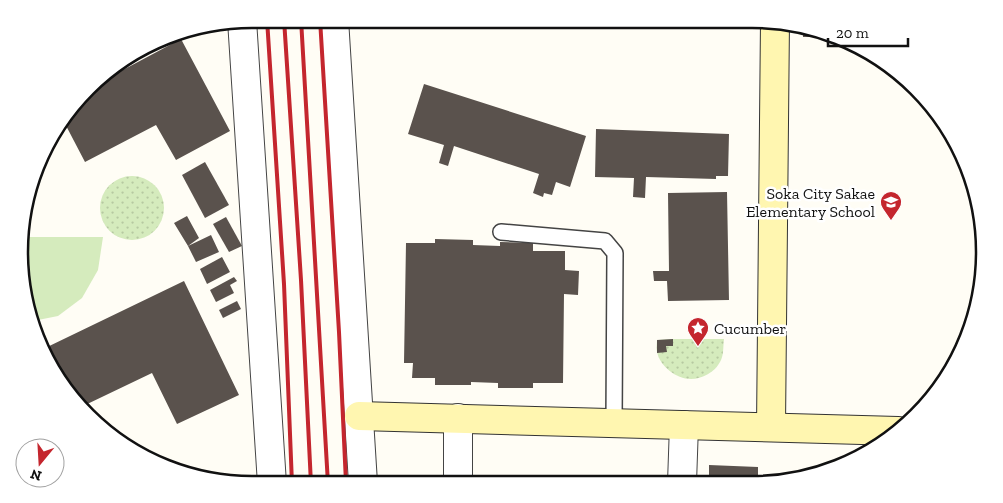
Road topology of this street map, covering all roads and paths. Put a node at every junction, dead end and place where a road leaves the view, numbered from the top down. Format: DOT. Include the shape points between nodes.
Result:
graph roads {
  1 [pos="242,28"];
  2 [pos="335,28"];
  3 [pos="775,29"];
  4 [pos="500,232"];
  5 [pos="359,416"];
  6 [pos="458,418"];
  7 [pos="614,423"];
  8 [pos="684,425"];
  9 [pos="771,427"];
  10 [pos="886,431"];
  11 [pos="271,476"];
  12 [pos="363,476"];
  13 [pos="458,476"];
  14 [pos="682,476"];
  1 -- 11 [label="street"];
  2 -- 5 [label="street"];
  3 -- 9 [label="street"];
  4 -- 7 [label="lane" via="605,241 615,253"];
  5 -- 6 [label="street"];
  5 -- 12 [label="street"];
  6 -- 7 [label="street"];
  6 -- 13 [label="street"];
  7 -- 8 [label="street"];
  8 -- 9 [label="street"];
  8 -- 14 [label="street"];
  9 -- 10 [label="street"];
}
